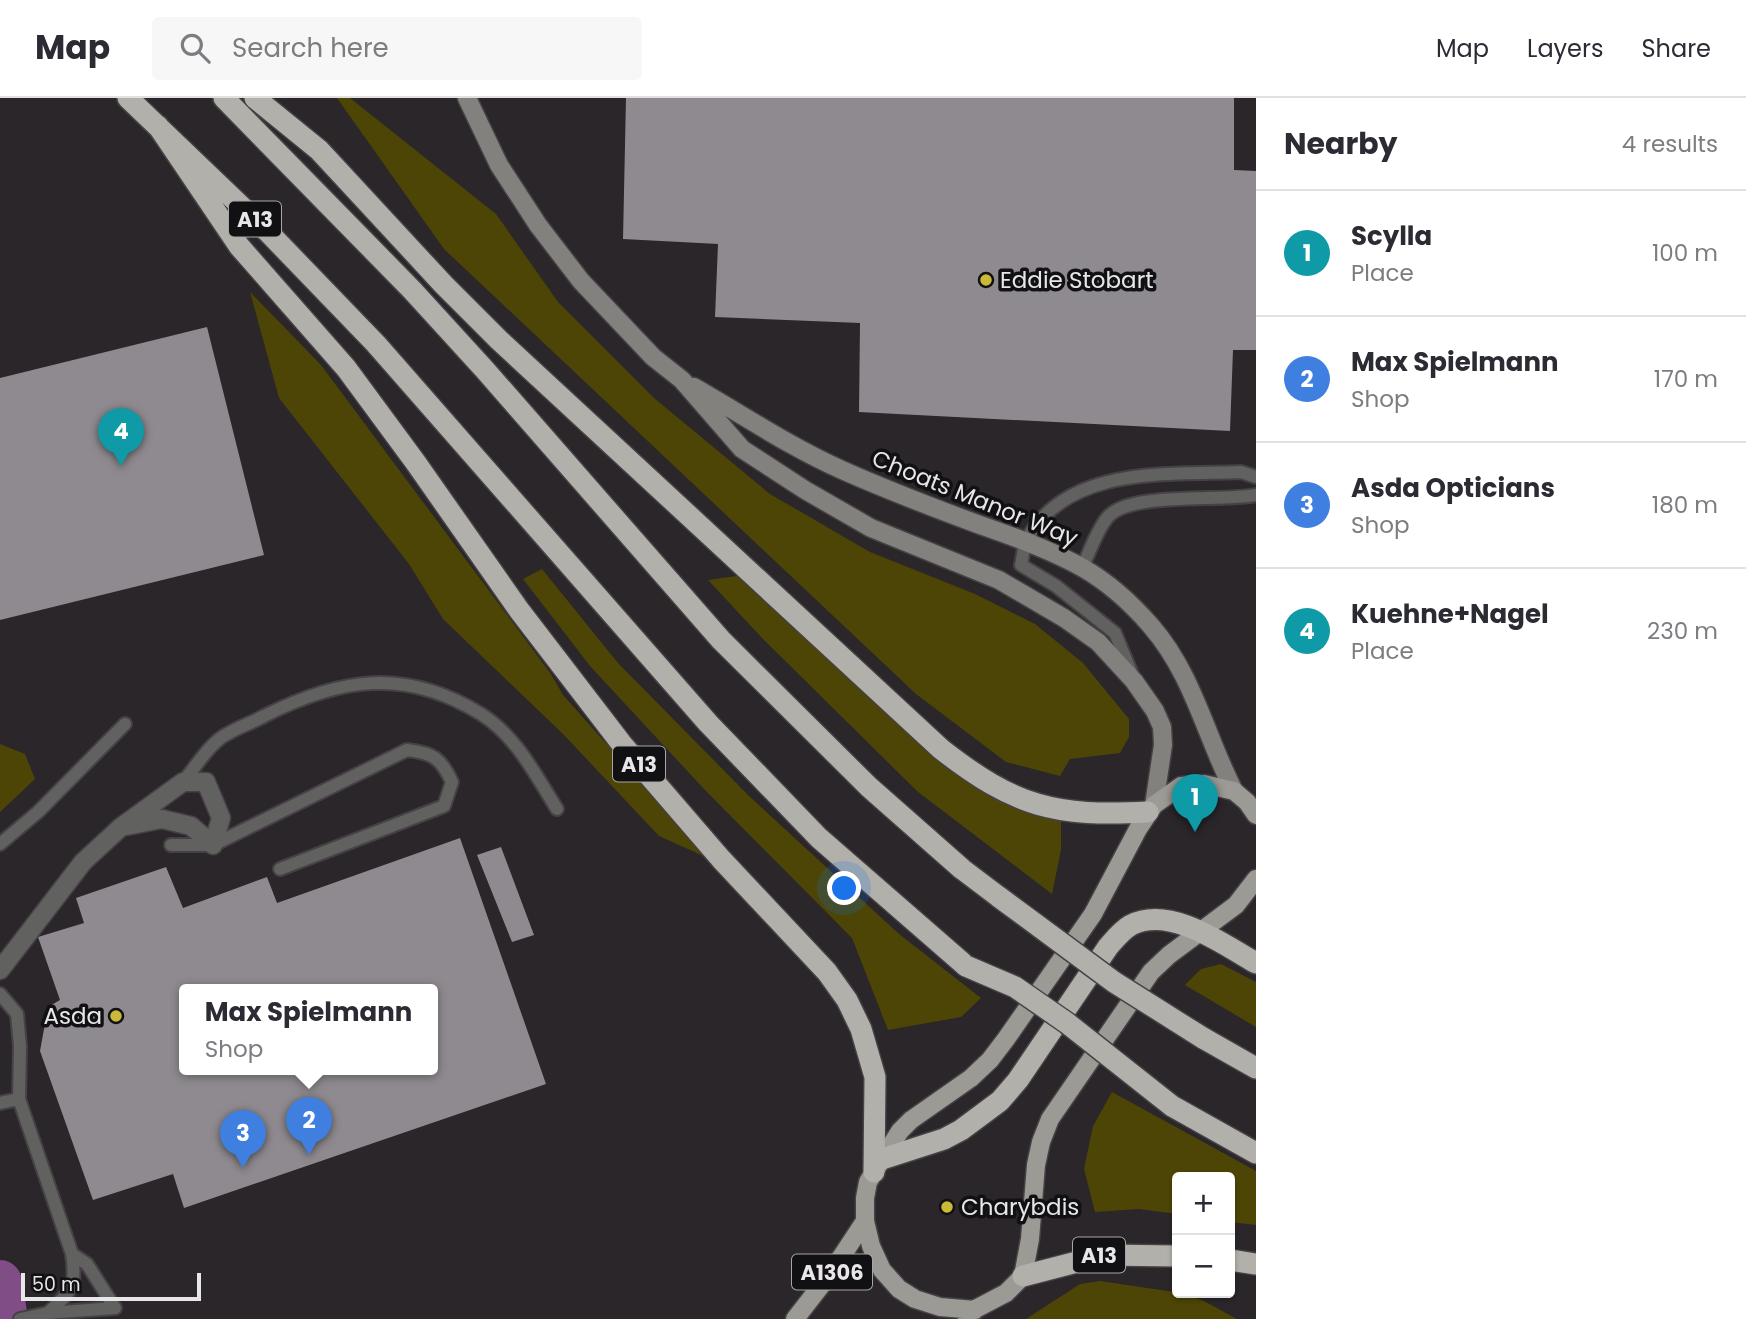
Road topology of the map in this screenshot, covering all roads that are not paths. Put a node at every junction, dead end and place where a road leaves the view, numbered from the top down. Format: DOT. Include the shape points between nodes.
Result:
graph roads {
  1 [pos="128,98"];
  2 [pos="224,98"];
  3 [pos="255,98"];
  4 [pos="467,98"];
  5 [pos="158,126"];
  6 [pos="682,380"];
  7 [pos="1256,477"];
  8 [pos="1256,495"];
  9 [pos="1026,542"];
  10 [pos="1082,568"];
  11 [pos="1134,681"];
  12 [pos="125,724"];
  13 [pos="183,782"];
  14 [pos="1234,791"];
  15 [pos="1256,795"];
  16 [pos="556,808"];
  17 [pos="1151,808"];
  18 [pos="1256,815"];
  19 [pos="121,827"];
  20 [pos="0,844"];
  21 [pos="171,845"];
  22 [pos="213,845"];
  23 [pos="280,869"];
  24 [pos="1256,879"];
  25 [pos="1200,931"];
  26 [pos="1256,963"];
  27 [pos="0,970"];
  28 [pos="0,994"];
  29 [pos="1256,1068"];
  30 [pos="19,1099"];
  31 [pos="0,1103"];
  32 [pos="1256,1153"];
  33 [pos="878,1166"];
  34 [pos="864,1222"];
  35 [pos="72,1254"];
  36 [pos="1172,1256"];
  37 [pos="1235,1261"];
  38 [pos="1256,1264"];
  39 [pos="1023,1276"];
  40 [pos="975,1310"];
  41 [pos="47,1313"];
  42 [pos="20,1319"];
  43 [pos="795,1319"];
  44 [pos="956,1319"];
  1 -- 5 [label="highway, A13"];
  2 -- 29 [label="highway, A13, bridge" via="412,290 721,640 869,787 962,869 1114,982"];
  3 -- 17 [label="highway" via="319,150 499,340 970,772 1003,792 1053,810 1093,815"];
  4 -- 6 [label="street, Choats Manor Way" via="499,165 538,225 582,281 653,357"];
  5 -- 32 [label="highway, A13, bridge" via="376,345 708,723 819,838 966,966 1015,987 1172,1106"];
  5 -- 33 [label="highway, A13" via="239,246 346,368 519,610 621,743 720,859 820,963 847,1000 875,1077"];
  6 -- 9 [label="street, Choats Manor Way" via="839,469"];
  6 -- 11 [label="street, Choats Manor Way" via="742,449 871,527 999,580 1065,618 1097,642"];
  7 -- 9 [label="lane" via="1241,472 1127,477 1075,492 1045,513"];
  8 -- 10 [label="lane" via="1124,506 1108,517"];
  9 -- 10 [label="street, Choats Manor Way"];
  9 -- 11 [label="lane" via="1021,565 1115,633"];
  10 -- 14 [label="street, Choats Manor Way" via="1134,608 1177,662"];
  11 -- 17 [label="street, Choats Manor Way" via="1162,727"];
  12 -- 20 [label="lane"];
  13 -- 16 [label="lane" via="218,740 290,703 348,685 385,681 430,690 482,715 519,747"];
  13 -- 19 [label="street"];
  13 -- 22 [label="street" via="206,782 221,818"];
  14 -- 15 [label="street"];
  14 -- 17 [label="main road" via="1205,784 1181,786"];
  14 -- 18 [label="main road"];
  17 -- 33 [label="main road" via="1093,914 990,1060 911,1120"];
  19 -- 22 [label="street" via="162,819 191,826"];
  19 -- 27 [label="street" via="83,862"];
  21 -- 22 [label="lane"];
  22 -- 23 [label="lane" via="407,750 424,752 443,763 452,782 444,806"];
  24 -- 25 [label="main road" via="1236,905"];
  25 -- 26 [label="highway"];
  25 -- 33 [label="highway" via="1166,921 1133,924 1108,947 1000,1101 961,1130"];
  25 -- 39 [label="main road" via="1151,972 1050,1119 1036,1165"];
  28 -- 30 [label="lane" via="17,1014"];
  30 -- 31 [label="lane"];
  30 -- 35 [label="lane"];
  33 -- 34 [label="main road" via="868,1182"];
  34 -- 40 [label="main road" via="882,1270 899,1289 940,1307"];
  34 -- 43 [label="main road, A1306"];
  35 -- 41 [label="lane" via="71,1290"];
  35 -- 41 [label="lane" via="87,1264 115,1308"];
  36 -- 39 [label="highway, A13" via="1104,1255"];
  37 -- 38 [label="highway"];
  39 -- 40 [label="main road" via="1006,1293"];
  40 -- 44 [label="main road"];
  41 -- 42 [label="lane"];
}
